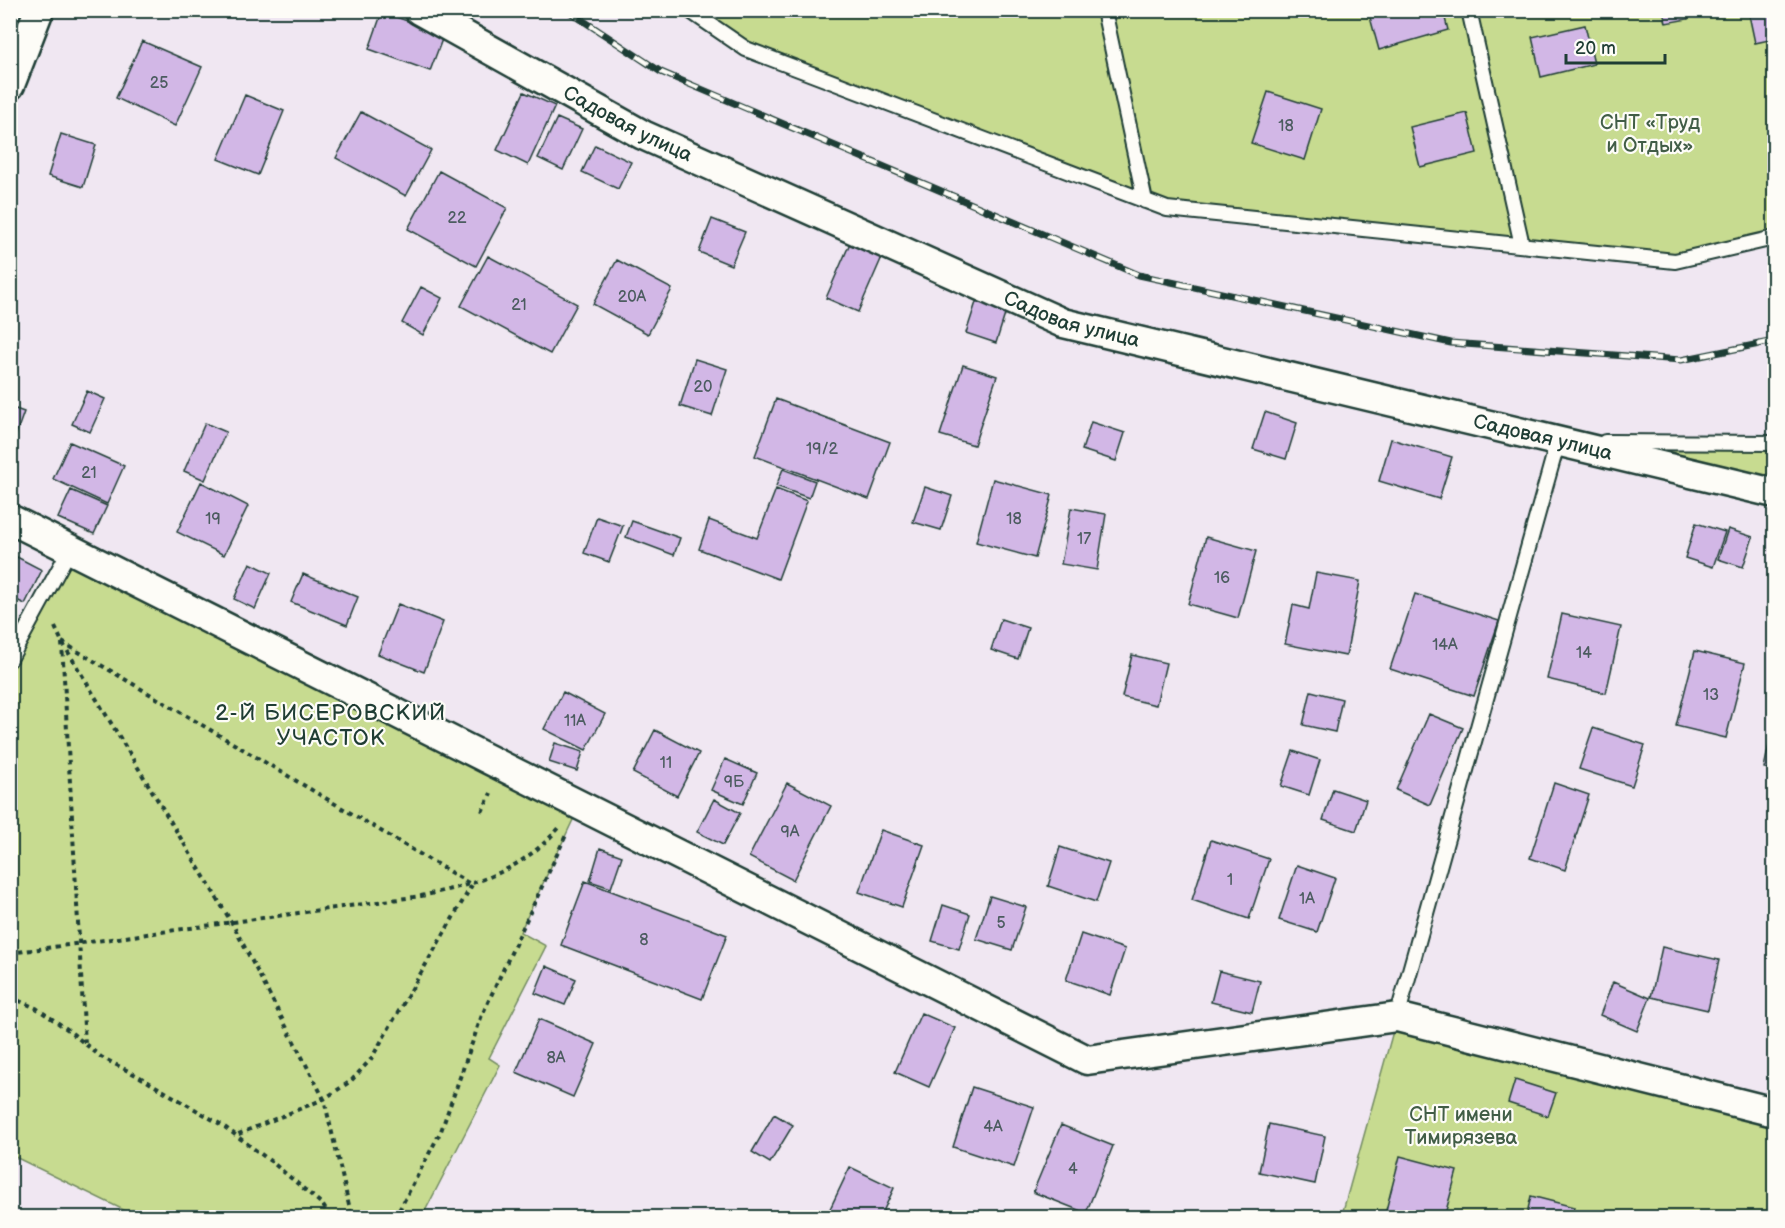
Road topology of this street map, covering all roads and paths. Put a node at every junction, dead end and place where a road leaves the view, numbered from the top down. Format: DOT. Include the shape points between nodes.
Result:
graph roads {
  1 [pos="39,10"];
  2 [pos="419,10"];
  3 [pos="689,10"];
  4 [pos="1104,10"];
  5 [pos="1469,10"];
  6 [pos="10,85"];
  7 [pos="1145,201"];
  8 [pos="1774,238"];
  9 [pos="1522,245"];
  10 [pos="1558,441"];
  11 [pos="1774,443"];
  12 [pos="1774,493"];
  13 [pos="10,519"];
  14 [pos="70,549"];
  15 [pos="44,600"];
  16 [pos="62,642"];
  17 [pos="10,659"];
  18 [pos="580,805"];
  19 [pos="472,885"];
  20 [pos="232,922"];
  21 [pos="81,944"];
  22 [pos="10,953"];
  23 [pos="10,996"];
  24 [pos="1396,1017"];
  25 [pos="85,1044"];
  26 [pos="324,1099"];
  27 [pos="1774,1112"];
  28 [pos="237,1135"];
  29 [pos="331,1218"];
  30 [pos="352,1218"];
  31 [pos="395,1218"];
  1 -- 6 [label="street"];
  2 -- 10 [label="street, Садовая улица" via="643,135 1063,323"];
  3 -- 7 [label="lane" via="746,49"];
  4 -- 7 [label="lane"];
  5 -- 9 [label="lane"];
  7 -- 9 [label="lane" via="1167,209"];
  8 -- 9 [label="lane" via="1675,261"];
  10 -- 11 [label="lane"];
  10 -- 12 [label="street, Садовая улица"];
  10 -- 24 [label="lane"];
  13 -- 14 [label="street"];
  14 -- 15 [label="lane"];
  14 -- 18 [label="street"];
  15 -- 16 [label="path"];
  15 -- 17 [label="lane"];
  16 -- 19 [label="path"];
  16 -- 20 [label="path"];
  16 -- 21 [label="path"];
  18 -- 19 [label="path" via="544,845 512,868"];
  18 -- 24 [label="street" via="1087,1060"];
  18 -- 31 [label="path" via="482,1015 441,1131"];
  19 -- 20 [label="path" via="422,896"];
  19 -- 26 [label="path" via="371,1059 351,1081"];
  20 -- 21 [label="path"];
  20 -- 26 [label="path"];
  21 -- 22 [label="path"];
  21 -- 25 [label="path"];
  23 -- 25 [label="path" via="36,1008"];
  24 -- 27 [label="street"];
  25 -- 28 [label="path"];
  26 -- 28 [label="path"];
  26 -- 30 [label="path"];
  28 -- 29 [label="path" via="322,1204"];
}
